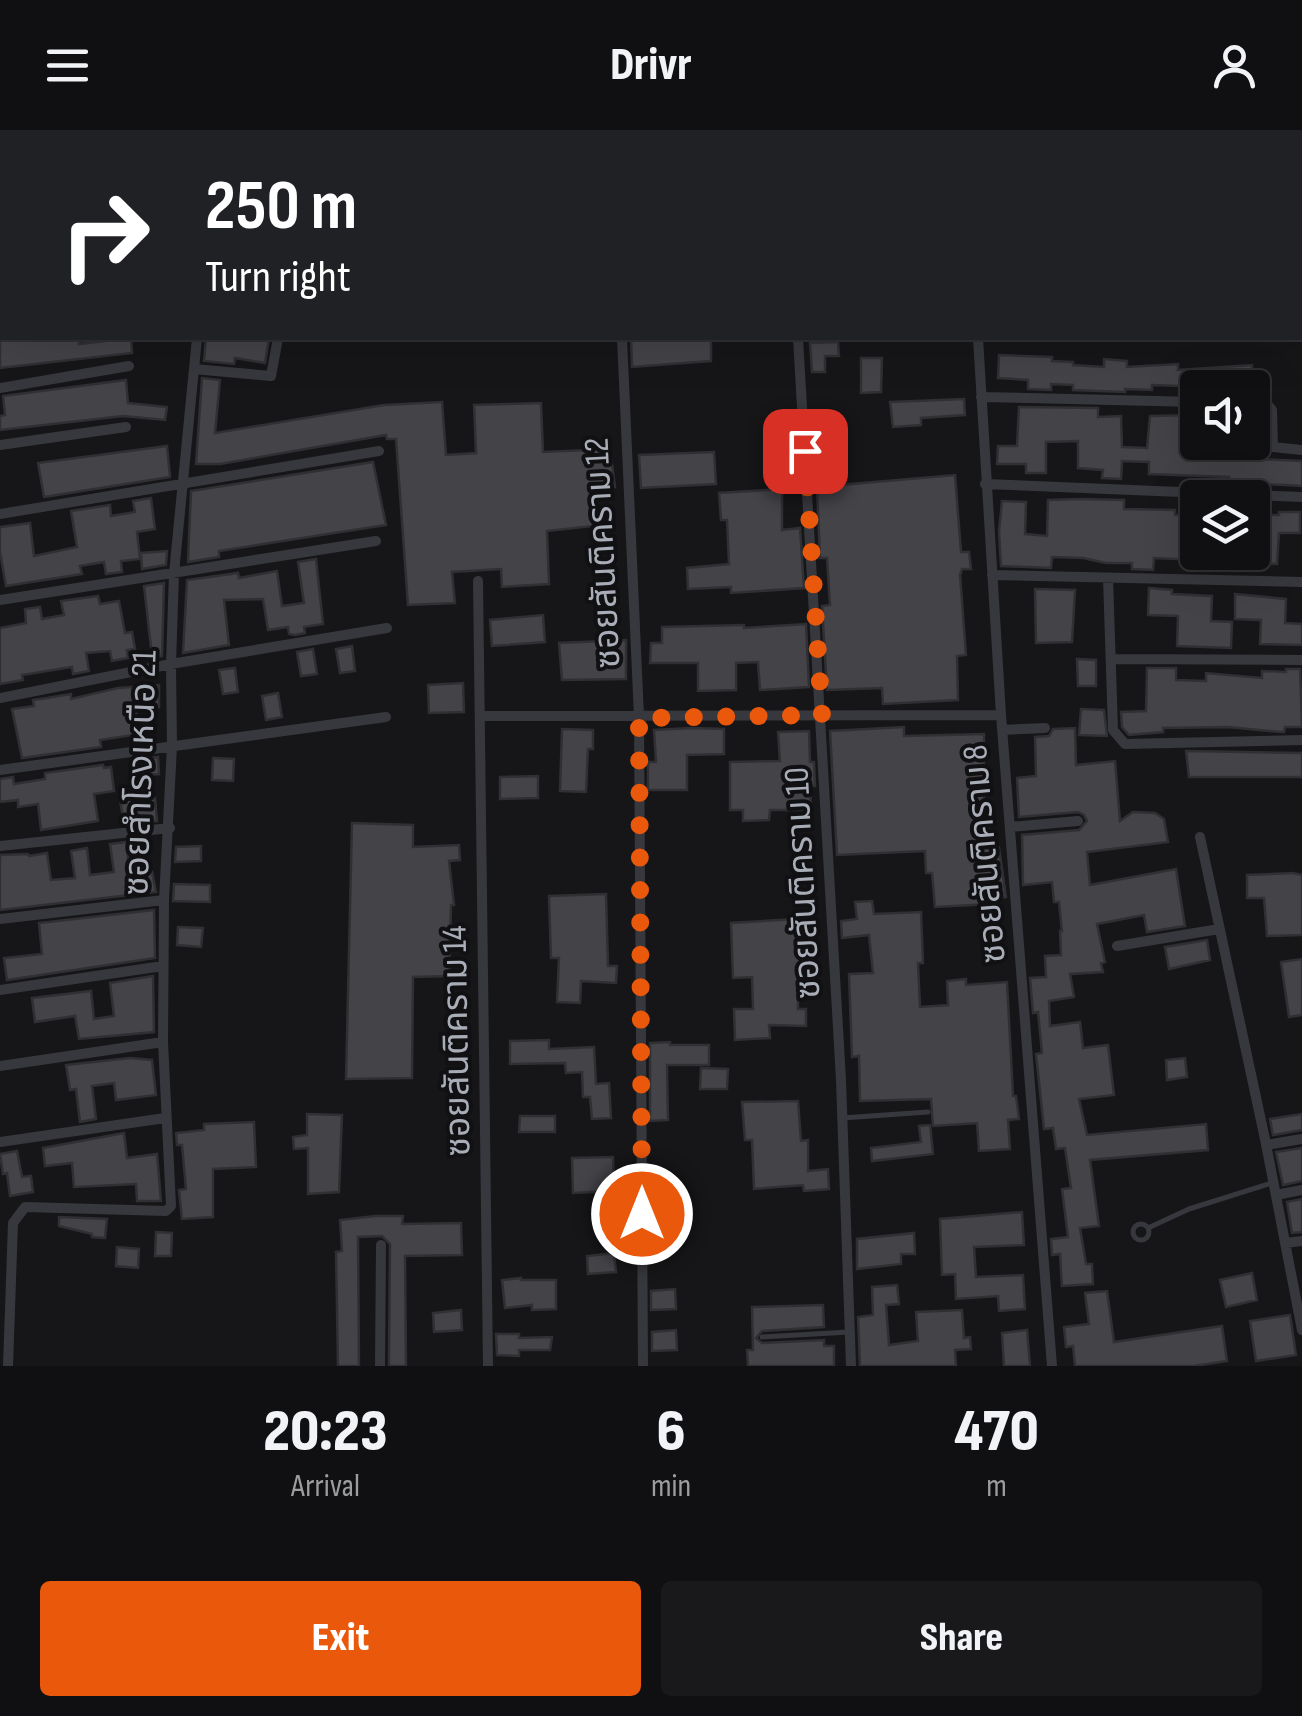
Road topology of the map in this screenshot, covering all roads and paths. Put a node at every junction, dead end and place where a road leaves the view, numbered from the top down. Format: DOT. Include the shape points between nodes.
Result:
graph roads {
  1 [pos="197,340"];
  2 [pos="278,340"];
  3 [pos="622,340"];
  4 [pos="798,340"];
  5 [pos="978,340"];
  6 [pos="129,366"];
  7 [pos="194,369"];
  8 [pos="0,388"];
  9 [pos="981,396"];
  10 [pos="1180,402"];
  11 [pos="1270,408"];
  12 [pos="126,427"];
  13 [pos="0,445"];
  14 [pos="1302,450"];
  15 [pos="378,451"];
  16 [pos="182,482"];
  17 [pos="985,484"];
  18 [pos="1302,498"];
  19 [pos="0,514"];
  20 [pos="376,540"];
  21 [pos="174,573"];
  22 [pos="992,575"];
  23 [pos="1108,578"];
  24 [pos="478,581"];
  25 [pos="1302,582"];
  26 [pos="0,600"];
  27 [pos="387,628"];
  28 [pos="1111,659"];
  29 [pos="1302,660"];
  30 [pos="171,664"];
  31 [pos="0,698"];
  32 [pos="822,715"];
  33 [pos="1000,715"];
  34 [pos="481,716"];
  35 [pos="386,717"];
  36 [pos="639,718"];
  37 [pos="1044,728"];
  38 [pos="1002,730"];
  39 [pos="1302,740"];
  40 [pos="172,746"];
  41 [pos="0,770"];
  42 [pos="1078,821"];
  43 [pos="1010,827"];
  44 [pos="170,828"];
  45 [pos="1200,837"];
  46 [pos="0,846"];
  47 [pos="164,900"];
  48 [pos="0,919"];
  49 [pos="1220,929"];
  50 [pos="1117,946"];
  51 [pos="163,966"];
  52 [pos="0,990"];
  53 [pos="163,1042"];
  54 [pos="0,1066"];
  55 [pos="928,1112"];
  56 [pos="165,1118"];
  57 [pos="842,1118"];
  58 [pos="1302,1139"];
  59 [pos="0,1142"];
  60 [pos="1266,1145"];
  61 [pos="1274,1182"];
  62 [pos="1302,1190"];
  63 [pos="1276,1195"];
  64 [pos="1148,1228"];
  65 [pos="1302,1241"];
  66 [pos="1285,1243"];
  67 [pos="381,1244"];
  68 [pos="1302,1330"];
  69 [pos="849,1332"];
  70 [pos="762,1337"];
  71 [pos="8,1366"];
  72 [pos="380,1366"];
  73 [pos="488,1366"];
  74 [pos="643,1366"];
  75 [pos="851,1366"];
  76 [pos="1052,1366"];
  1 -- 7 [label="street, ซอยสำโรงเหนือ 21"];
  2 -- 7 [label="street" via="271,376"];
  3 -- 36 [label="street, ซอยสันติคราม 12"];
  4 -- 32 [label="street, ซอยสันติคราม 10"];
  5 -- 9 [label="street, ซอยสันติคราม 8"];
  6 -- 8 [label="street"];
  7 -- 16 [label="street, ซอยสำโรงเหนือ 21"];
  9 -- 10 [label="street"];
  9 -- 17 [label="street, ซอยสันติคราม 8"];
  11 -- 14 [label="street" via="1274,447"];
  12 -- 13 [label="street"];
  15 -- 16 [label="street"];
  16 -- 19 [label="street"];
  16 -- 21 [label="street, ซอยสำโรงเหนือ 21"];
  17 -- 18 [label="street"];
  17 -- 22 [label="street, ซอยสันติคราม 8"];
  20 -- 21 [label="street"];
  21 -- 26 [label="street"];
  21 -- 30 [label="street, ซอยสำโรงเหนือ 21"];
  22 -- 23 [label="street"];
  22 -- 33 [label="street, ซอยสันติคราม 8"];
  23 -- 25 [label="street"];
  23 -- 28 [label="street"];
  24 -- 34 [label="street, ซอยสันติคราม 14"];
  27 -- 30 [label="street"];
  28 -- 29 [label="street"];
  28 -- 39 [label="street" via="1113,730 1125,744"];
  30 -- 31 [label="street"];
  30 -- 40 [label="street, ซอยสำโรงเหนือ 21"];
  32 -- 33 [label="street"];
  32 -- 36 [label="street"];
  32 -- 57 [label="street, ซอยสันติคราม 10"];
  33 -- 38 [label="street, ซอยสันติคราม 8"];
  34 -- 36 [label="street"];
  34 -- 73 [label="street, ซอยสันติคราม 14"];
  35 -- 40 [label="street"];
  36 -- 74 [label="street, ซอยสันติคราม 12"];
  37 -- 38 [label="street"];
  38 -- 43 [label="street, ซอยสันติคราม 8"];
  40 -- 41 [label="street"];
  40 -- 44 [label="street, ซอยสำโรงเหนือ 21"];
  42 -- 43 [label="street"];
  43 -- 76 [label="street, ซอยสันติคราม 8"];
  44 -- 46 [label="street"];
  44 -- 47 [label="street, ซอยสำโรงเหนือ 21"];
  45 -- 49 [label="street"];
  47 -- 48 [label="street"];
  47 -- 51 [label="street, ซอยสำโรงเหนือ 21"];
  49 -- 50 [label="street"];
  49 -- 60 [label="street"];
  51 -- 52 [label="street"];
  51 -- 53 [label="street, ซอยสำโรงเหนือ 21"];
  53 -- 54 [label="street"];
  53 -- 56 [label="street, ซอยสำโรงเหนือ 21"];
  55 -- 57 [label="lane"];
  56 -- 59 [label="street"];
  56 -- 71 [label="street, ซอยสำโรงเหนือ 21" via="169,1210 57,1207 21,1210 12,1223"];
  57 -- 69 [label="street, ซอยสันติคราม 10"];
  58 -- 60 [label="street"];
  60 -- 61 [label="street"];
  61 -- 63 [label="street"];
  61 -- 64 [label="lane"];
  62 -- 63 [label="street"];
  63 -- 66 [label="street"];
  65 -- 66 [label="street"];
  66 -- 68 [label="street"];
  67 -- 72 [label="street"];
  69 -- 70 [label="lane"];
  69 -- 75 [label="street, ซอยสันติคราม 10"];
}
